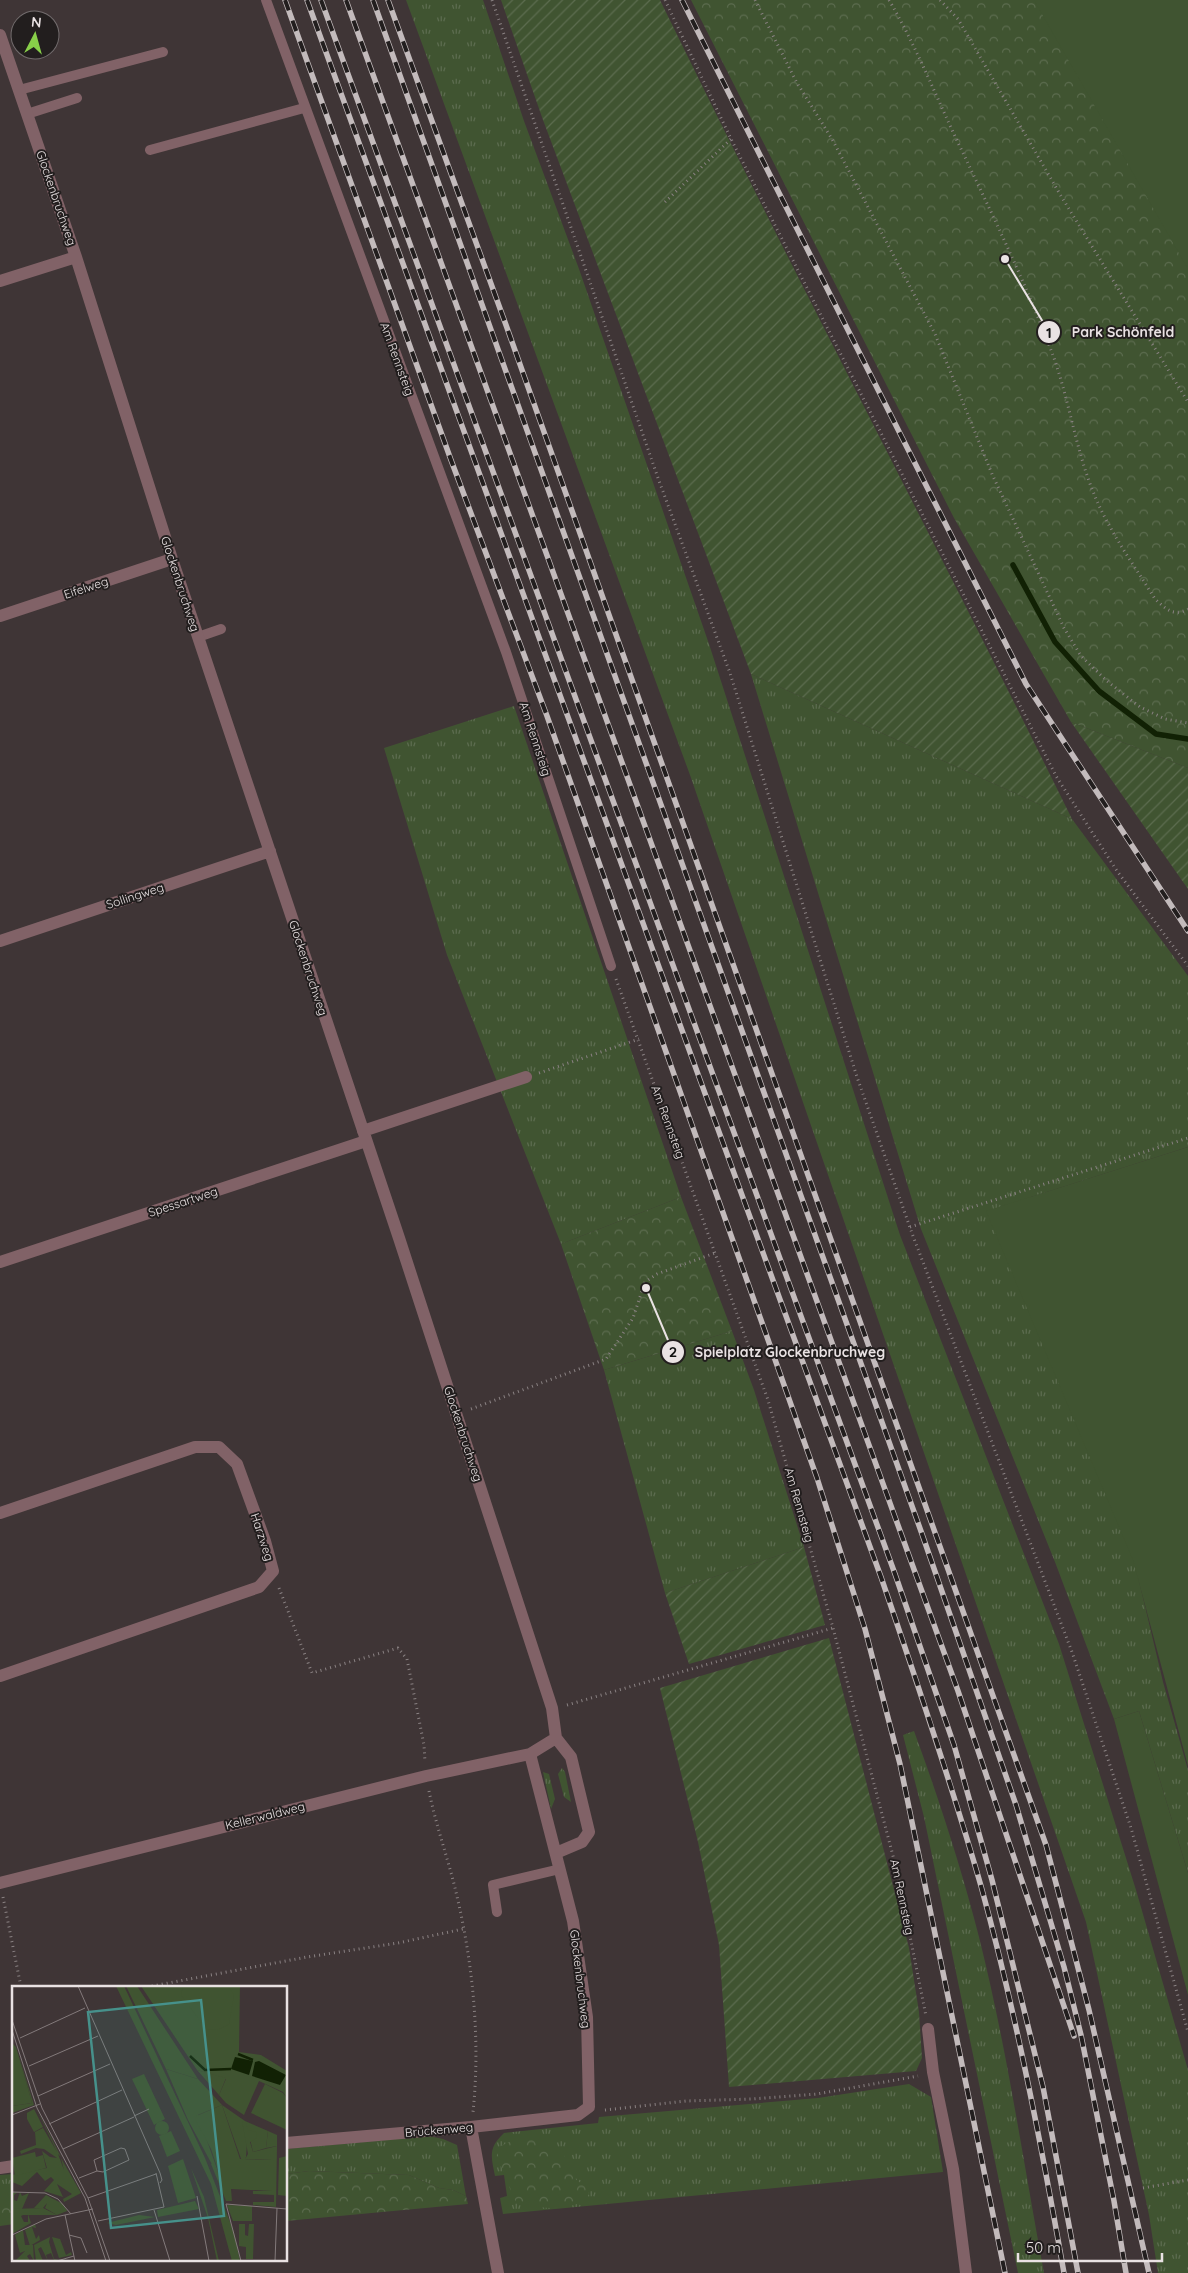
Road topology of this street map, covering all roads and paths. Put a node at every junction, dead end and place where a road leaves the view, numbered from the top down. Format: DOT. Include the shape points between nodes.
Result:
graph roads {
  1 [pos="266,0"];
  2 [pos="492,0"];
  3 [pos="665,0"];
  4 [pos="754,0"];
  5 [pos="890,0"];
  6 [pos="940,0"];
  7 [pos="0,35"];
  8 [pos="163,52"];
  9 [pos="19,90"];
  10 [pos="77,98"];
  11 [pos="304,108"];
  12 [pos="27,114"];
  13 [pos="731,139"];
  14 [pos="150,150"];
  15 [pos="665,202"];
  16 [pos="76,257"];
  17 [pos="0,282"];
  18 [pos="1188,402"];
  19 [pos="172,559"];
  20 [pos="1188,609"];
  21 [pos="0,616"];
  22 [pos="221,628"];
  23 [pos="198,637"];
  24 [pos="1188,723"];
  25 [pos="270,852"];
  26 [pos="0,941"];
  27 [pos="611,966"];
  28 [pos="1188,966"];
  29 [pos="639,1039"];
  30 [pos="526,1077"];
  31 [pos="365,1136"];
  32 [pos="1188,1138"];
  33 [pos="910,1227"];
  34 [pos="715,1253"];
  35 [pos="0,1262"];
  36 [pos="456,1414"];
  37 [pos="0,1513"];
  38 [pos="273,1572"];
  39 [pos="834,1628"];
  40 [pos="0,1676"];
  41 [pos="552,1708"];
  42 [pos="556,1738"];
  43 [pos="530,1754"];
  44 [pos="426,1776"];
  45 [pos="556,1853"];
  46 [pos="560,1869"];
  47 [pos="0,1883"];
  48 [pos="497,1912"];
  49 [pos="462,1929"];
  50 [pos="22,1986"];
  51 [pos="152,1986"];
  52 [pos="928,2029"];
  53 [pos="1188,2032"];
  54 [pos="933,2072"];
  55 [pos="589,2107"];
  56 [pos="471,2127"];
  57 [pos="288,2143"];
  58 [pos="1188,2180"];
  59 [pos="1143,2188"];
  60 [pos="498,2273"];
  61 [pos="966,2273"];
  1 -- 11 [label="lane, Am Rennsteig"];
  2 -- 33 [label="path" via="658,478 730,673 857,1076"];
  3 -- 13 [label="path"];
  4 -- 24 [label="path" via="796,83 832,139 934,334 992,474 1064,628 1081,656 1106,681 1164,719"];
  5 -- 20 [label="path" via="922,61 1038,315 1095,496 1155,599 1168,611 1180,613"];
  6 -- 18 [label="path" via="958,19 1061,196"];
  7 -- 9 [label="street, Glockenbruchweg"];
  8 -- 9 [label="lane"];
  9 -- 12 [label="street, Glockenbruchweg"];
  10 -- 12 [label="lane"];
  11 -- 14 [label="lane"];
  11 -- 27 [label="lane, Am Rennsteig" via="506,652"];
  12 -- 16 [label="street, Glockenbruchweg"];
  13 -- 15 [label="path"];
  13 -- 28 [label="path" via="1056,776 1117,871"];
  16 -- 17 [label="street"];
  16 -- 19 [label="street, Glockenbruchweg"];
  19 -- 21 [label="street, Eifelweg"];
  19 -- 23 [label="street, Glockenbruchweg"];
  22 -- 23 [label="lane"];
  23 -- 25 [label="street, Glockenbruchweg"];
  25 -- 26 [label="street, Sollingweg"];
  25 -- 31 [label="street, Glockenbruchweg"];
  27 -- 29 [label="path, Am Rennsteig"];
  29 -- 30 [label="path"];
  29 -- 34 [label="path, Am Rennsteig"];
  30 -- 31 [label="street"];
  31 -- 35 [label="street, Spessartweg"];
  31 -- 36 [label="street, Glockenbruchweg"];
  32 -- 33 [label="path"];
  33 -- 53 [label="path" via="1072,1652 1131,1828"];
  34 -- 36 [label="path" via="657,1274 645,1282 633,1318 606,1360"];
  34 -- 39 [label="path, Am Rennsteig" via="768,1400"];
  36 -- 41 [label="street, Glockenbruchweg"];
  37 -- 38 [label="street, Harzweg" via="194,1447 219,1447 237,1464"];
  38 -- 40 [label="street, Harzweg" via="259,1588"];
  38 -- 44 [label="path" via="312,1673 398,1648 407,1659 424,1745"];
  39 -- 41 [label="path"];
  39 -- 52 [label="path, Am Rennsteig" via="897,1871"];
  41 -- 42 [label="street, Glockenbruchweg"];
  42 -- 43 [label="street"];
  42 -- 45 [label="street, Glockenbruchweg" via="571,1758 589,1832 582,1842"];
  43 -- 44 [label="street, Kellerwaldweg"];
  43 -- 45 [label="street, Glockenbruchweg"];
  44 -- 47 [label="street, Kellerwaldweg"];
  44 -- 49 [label="path"];
  45 -- 46 [label="street, Glockenbruchweg"];
  46 -- 48 [label="lane" via="493,1885"];
  46 -- 55 [label="street, Glockenbruchweg" via="573,1921 587,2017"];
  47 -- 50 [label="path"];
  49 -- 51 [label="path"];
  49 -- 56 [label="path" via="475,2003 475,2094"];
  52 -- 54 [label="street"];
  54 -- 55 [label="path" via="817,2094 686,2101 604,2110"];
  54 -- 61 [label="street" via="953,2169"];
  55 -- 56 [label="street, Brückenweg" via="578,2115"];
  56 -- 57 [label="street, Brückenweg"];
  56 -- 60 [label="street"];
  58 -- 59 [label="path"];
}
